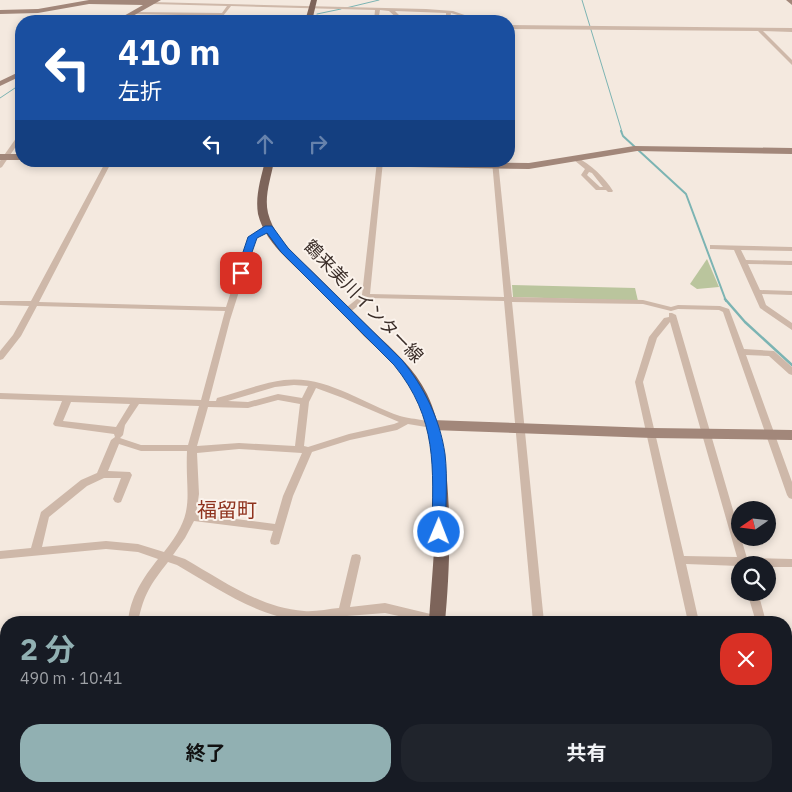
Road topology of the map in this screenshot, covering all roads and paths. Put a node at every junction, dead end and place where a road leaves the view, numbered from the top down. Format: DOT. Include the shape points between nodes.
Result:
graph roads {
  1 [pos="789,0"];
  2 [pos="89,1"];
  3 [pos="155,2"];
  4 [pos="792,3"];
  5 [pos="313,4"];
  6 [pos="230,5"];
  7 [pos="378,8"];
  8 [pos="390,9"];
  9 [pos="0,12"];
  10 [pos="448,12"];
  11 [pos="134,13"];
  12 [pos="130,15"];
  13 [pos="377,15"];
  14 [pos="396,15"];
  15 [pos="459,15"];
  16 [pos="515,27"];
  17 [pos="590,28"];
  18 [pos="792,30"];
  19 [pos="760,31"];
  20 [pos="792,63"];
  21 [pos="15,76"];
  22 [pos="0,84"];
  23 [pos="15,143"];
  24 [pos="792,152"];
  25 [pos="3,157"];
  26 [pos="576,159"];
  27 [pos="515,165"];
  28 [pos="0,166"];
  29 [pos="106,167"];
  30 [pos="269,167"];
  31 [pos="379,167"];
  32 [pos="495,167"];
  33 [pos="588,169"];
  34 [pos="609,190"];
  35 [pos="268,228"];
  36 [pos="713,247"];
  37 [pos="737,248"];
  38 [pos="792,249"];
  39 [pos="744,262"];
  40 [pos="792,263"];
  41 [pos="756,292"];
  42 [pos="792,293"];
  43 [pos="366,296"];
  44 [pos="509,300"];
  45 [pos="0,303"];
  46 [pos="34,304"];
  47 [pos="228,309"];
  48 [pos="346,312"];
  49 [pos="672,314"];
  50 [pos="791,325"];
  51 [pos="742,352"];
  52 [pos="0,358"];
  53 [pos="792,372"];
  54 [pos="313,384"];
  55 [pos="0,396"];
  56 [pos="68,398"];
  57 [pos="136,401"];
  58 [pos="205,402"];
  59 [pos="305,402"];
  60 [pos="405,422"];
  61 [pos="432,425"];
  62 [pos="520,427"];
  63 [pos="652,433"];
  64 [pos="705,433"];
  65 [pos="770,434"];
  66 [pos="792,435"];
  67 [pos="118,436"];
  68 [pos="192,449"];
  69 [pos="303,450"];
  70 [pos="102,474"];
  71 [pos="792,495"];
  72 [pos="118,499"];
  73 [pos="190,517"];
  74 [pos="279,528"];
  75 [pos="275,541"];
  76 [pos="35,552"];
  77 [pos="0,555"];
  78 [pos="168,556"];
  79 [pos="742,556"];
  80 [pos="356,558"];
  81 [pos="680,560"];
  82 [pos="731,562"];
  83 [pos="776,563"];
  84 [pos="792,563"];
  85 [pos="755,601"];
  86 [pos="343,614"];
  87 [pos="134,616"];
  88 [pos="416,616"];
  89 [pos="439,616"];
  90 [pos="537,616"];
  91 [pos="693,616"];
  92 [pos="759,616"];
  1 -- 4 [label="street"];
  2 -- 3 [label="street"];
  2 -- 9 [label="street" via="38,11"];
  3 -- 6 [label="street"];
  3 -- 11 [label="street"];
  5 -- 6 [label="street"];
  5 -- 7 [label="street"];
  6 -- 11 [label="street" via="223,15"];
  7 -- 8 [label="street"];
  7 -- 13 [label="street"];
  8 -- 10 [label="street"];
  8 -- 14 [label="street"];
  10 -- 15 [label="street"];
  11 -- 12 [label="street"];
  16 -- 17 [label="street"];
  17 -- 19 [label="street"];
  18 -- 19 [label="street"];
  19 -- 20 [label="street"];
  21 -- 22 [label="street"];
  23 -- 25 [label="street"];
  24 -- 26 [label="street" via="637,150"];
  25 -- 28 [label="street"];
  26 -- 27 [label="street" via="529,166"];
  26 -- 33 [label="street"];
  29 -- 46 [label="street"];
  30 -- 35 [label="main road, 鶴来美川インター線" via="262,198"];
  31 -- 43 [label="street"];
  32 -- 44 [label="street"];
  33 -- 34 [label="street" via="584,176 598,190"];
  35 -- 47 [label="street" via="253,237"];
  35 -- 48 [label="main road, 鶴来美川インター線" via="284,250"];
  36 -- 37 [label="street"];
  37 -- 38 [label="street"];
  37 -- 39 [label="street"];
  39 -- 40 [label="street"];
  39 -- 41 [label="street"];
  41 -- 42 [label="street"];
  41 -- 50 [label="street" via="763,306"];
  43 -- 44 [label="street"];
  43 -- 48 [label="street"];
  44 -- 49 [label="street" via="641,302"];
  44 -- 62 [label="street"];
  45 -- 46 [label="street"];
  46 -- 47 [label="street"];
  46 -- 52 [label="street" via="17,336"];
  47 -- 58 [label="street"];
  48 -- 61 [label="main road, 鶴来美川インター線" via="411,379 421,394"];
  49 -- 51 [label="street" via="678,307 726,311"];
  49 -- 63 [label="street" via="653,337 639,382"];
  49 -- 64 [label="street"];
  51 -- 53 [label="street" via="770,353"];
  51 -- 65 [label="street"];
  54 -- 58 [label="street" via="275,384 230,399"];
  54 -- 59 [label="street"];
  54 -- 60 [label="street"];
  55 -- 56 [label="street"];
  56 -- 57 [label="street"];
  56 -- 67 [label="street" via="58,424"];
  57 -- 58 [label="street"];
  57 -- 67 [label="street"];
  58 -- 59 [label="street" via="248,405 278,397"];
  58 -- 68 [label="street"];
  59 -- 69 [label="street"];
  60 -- 61 [label="street"];
  60 -- 69 [label="street" via="397,427"];
  61 -- 62 [label="street"];
  61 -- 89 [label="main road, 鶴来美川インター線" via="439,455"];
  62 -- 63 [label="street"];
  62 -- 90 [label="street"];
  63 -- 64 [label="street"];
  63 -- 81 [label="street"];
  64 -- 65 [label="street"];
  64 -- 79 [label="street"];
  65 -- 66 [label="street"];
  65 -- 71 [label="street"];
  67 -- 68 [label="street" via="141,448"];
  67 -- 70 [label="street"];
  68 -- 69 [label="street" via="239,446"];
  68 -- 73 [label="street" via="194,476"];
  69 -- 74 [label="street"];
  70 -- 72 [label="street" via="127,475"];
  70 -- 76 [label="street" via="84,483 45,515"];
  73 -- 74 [label="street"];
  73 -- 78 [label="street"];
  74 -- 75 [label="street"];
  76 -- 77 [label="street"];
  76 -- 78 [label="street" via="106,546 138,548"];
  78 -- 86 [label="street" via="260,606 305,616"];
  78 -- 87 [label="street" via="142,587"];
  80 -- 86 [label="street"];
  81 -- 82 [label="street"];
  81 -- 91 [label="street"];
  83 -- 84 [label="street"];
  85 -- 92 [label="street"];
  86 -- 88 [label="street" via="385,608"];
}
